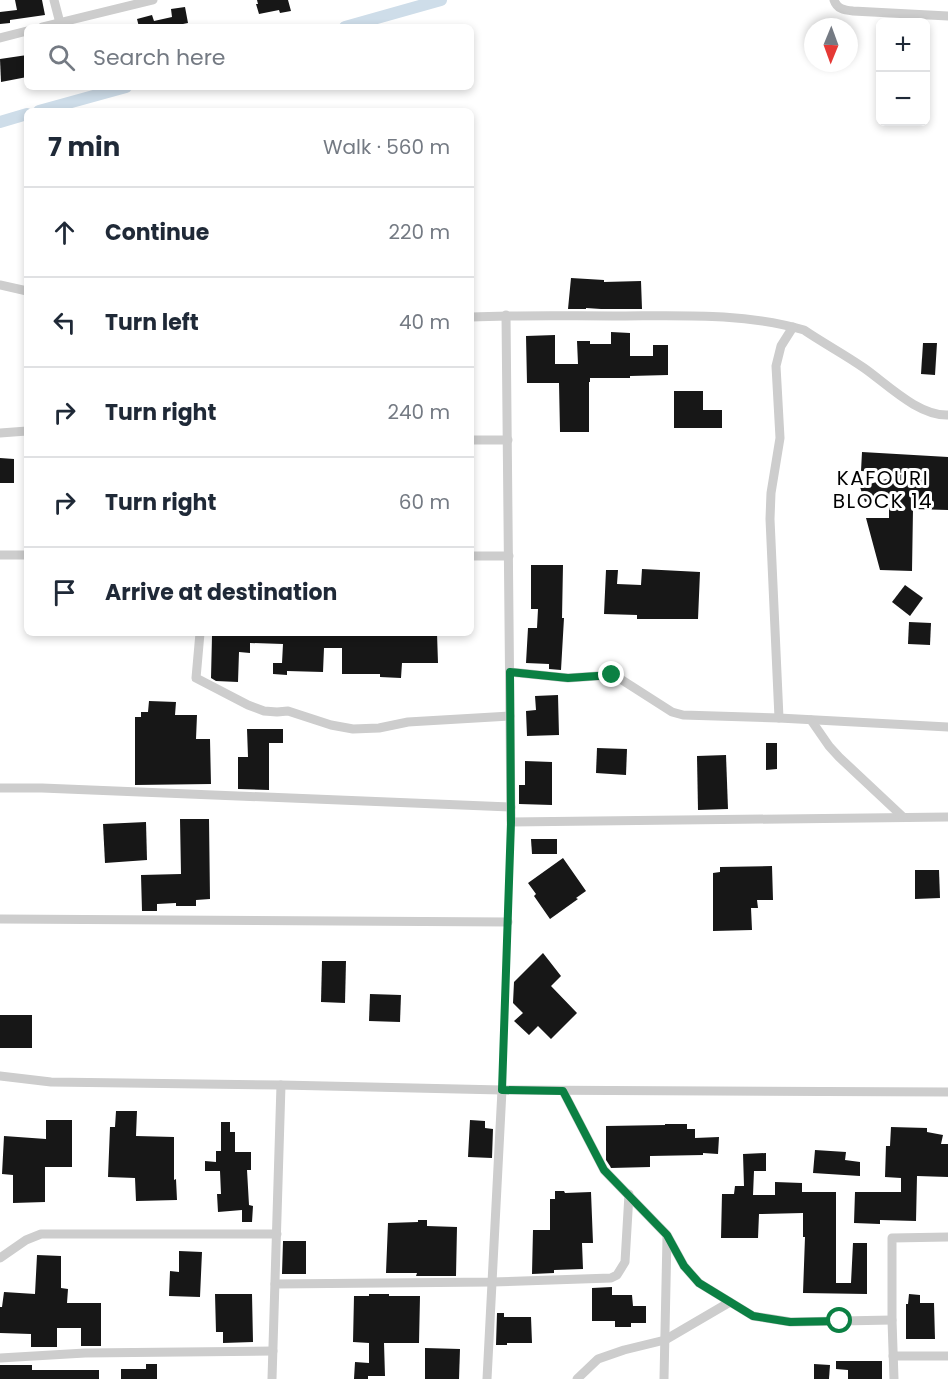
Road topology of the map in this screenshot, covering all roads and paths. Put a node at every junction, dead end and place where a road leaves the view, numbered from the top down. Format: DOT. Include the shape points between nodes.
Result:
graph roads {
  1 [pos="54,0"];
  2 [pos="153,0"];
  3 [pos="834,0"];
  4 [pos="948,16"];
  5 [pos="60,23"];
  6 [pos="56,24"];
  7 [pos="24,32"];
  8 [pos="0,38"];
  9 [pos="0,285"];
  10 [pos="24,290"];
  11 [pos="506,315"];
  12 [pos="474,317"];
  13 [pos="793,327"];
  14 [pos="948,415"];
  15 [pos="24,432"];
  16 [pos="0,433"];
  17 [pos="474,440"];
  18 [pos="508,440"];
  19 [pos="0,555"];
  20 [pos="24,555"];
  21 [pos="474,556"];
  22 [pos="509,556"];
  23 [pos="200,636"];
  24 [pos="510,672"];
  25 [pos="510,716"];
  26 [pos="779,718"];
  27 [pos="811,720"];
  28 [pos="948,727"];
  29 [pos="0,788"];
  30 [pos="511,807"];
  31 [pos="903,817"];
  32 [pos="948,817"];
  33 [pos="511,822"];
  34 [pos="0,919"];
  35 [pos="508,922"];
  36 [pos="0,1076"];
  37 [pos="281,1085"];
  38 [pos="502,1090"];
  39 [pos="563,1091"];
  40 [pos="948,1092"];
  41 [pos="628,1194"];
  42 [pos="277,1233"];
  43 [pos="667,1235"];
  44 [pos="948,1237"];
  45 [pos="0,1258"];
  46 [pos="492,1282"];
  47 [pos="275,1284"];
  48 [pos="730,1302"];
  49 [pos="892,1320"];
  50 [pos="665,1340"];
  51 [pos="273,1351"];
  52 [pos="893,1356"];
  53 [pos="948,1356"];
  54 [pos="0,1358"];
  55 [pos="272,1379"];
  56 [pos="488,1379"];
  57 [pos="577,1379"];
  58 [pos="664,1379"];
  59 [pos="894,1379"];
  1 -- 5 [label="street"];
  2 -- 5 [label="street"];
  3 -- 4 [label="street" via="843,10"];
  5 -- 6 [label="street"];
  7 -- 8 [label="street"];
  9 -- 10 [label="street"];
  11 -- 12 [label="street"];
  11 -- 13 [label="street" via="728,317"];
  11 -- 18 [label="street"];
  13 -- 14 [label="street" via="863,367 915,405 932,414"];
  13 -- 26 [label="street" via="781,346 776,366 780,438 770,519"];
  15 -- 16 [label="street"];
  17 -- 18 [label="street"];
  18 -- 22 [label="street"];
  19 -- 20 [label="street"];
  21 -- 22 [label="street"];
  22 -- 24 [label="street"];
  23 -- 25 [label="street" via="196,678 264,711 288,711 353,729"];
  24 -- 25 [label="street"];
  24 -- 26 [label="street" via="568,678 612,675 683,715"];
  25 -- 30 [label="street"];
  26 -- 27 [label="street"];
  27 -- 28 [label="street"];
  27 -- 31 [label="street" via="839,757"];
  29 -- 30 [label="street"];
  30 -- 33 [label="street"];
  31 -- 32 [label="street"];
  31 -- 33 [label="street"];
  33 -- 35 [label="path"];
  34 -- 35 [label="street"];
  35 -- 38 [label="path"];
  36 -- 37 [label="street" via="51,1082"];
  37 -- 38 [label="street"];
  37 -- 42 [label="street"];
  38 -- 39 [label="street"];
  38 -- 46 [label="street"];
  39 -- 40 [label="street"];
  39 -- 41 [label="street" via="604,1170"];
  41 -- 43 [label="street"];
  41 -- 46 [label="street" via="625,1262 617,1275"];
  42 -- 45 [label="street" via="41,1234"];
  42 -- 47 [label="street"];
  43 -- 48 [label="street" via="684,1266 699,1283"];
  43 -- 50 [label="street"];
  44 -- 49 [label="street" via="892,1238"];
  46 -- 47 [label="street"];
  46 -- 56 [label="street"];
  47 -- 51 [label="street"];
  48 -- 49 [label="street" via="753,1316 790,1322"];
  48 -- 50 [label="street"];
  49 -- 52 [label="street"];
  50 -- 57 [label="street" via="598,1359"];
  50 -- 58 [label="street"];
  51 -- 54 [label="street"];
  51 -- 55 [label="street"];
  52 -- 53 [label="street"];
  52 -- 59 [label="street"];
}
